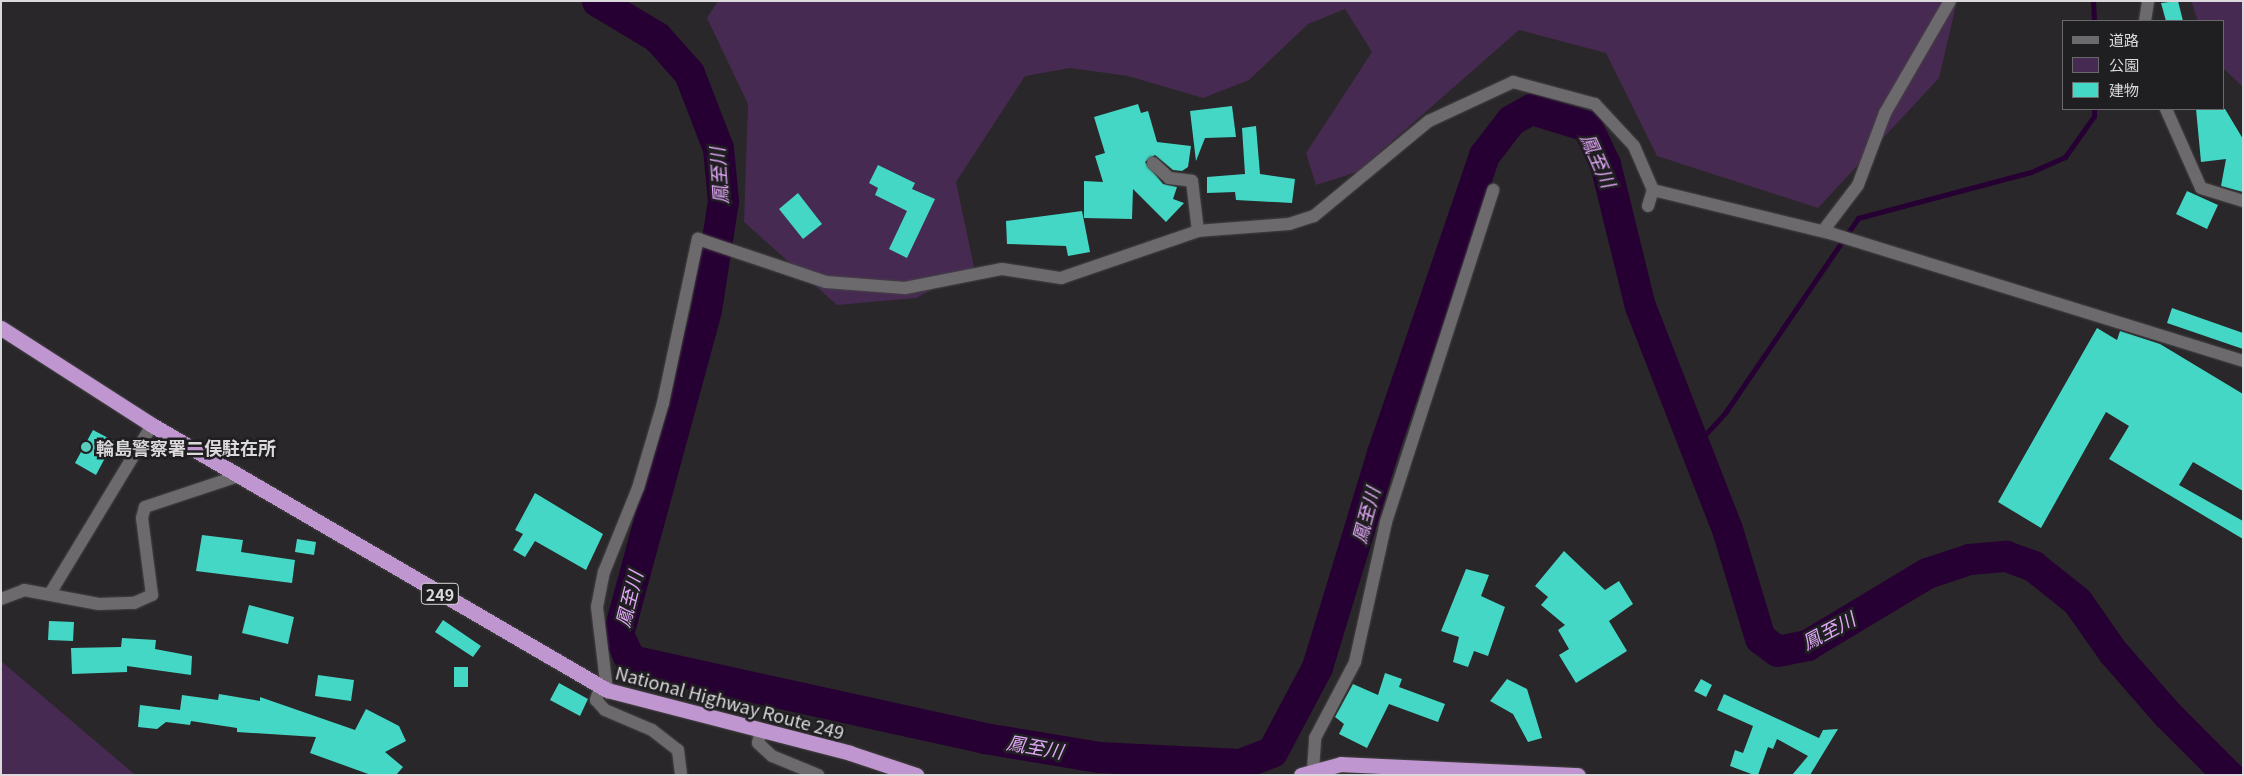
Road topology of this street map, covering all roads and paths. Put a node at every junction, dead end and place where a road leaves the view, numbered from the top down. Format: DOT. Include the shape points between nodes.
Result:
graph roads {
  1 [pos="1950,1"];
  2 [pos="2148,1"];
  3 [pos="2145,20"];
  4 [pos="2166,110"];
  5 [pos="1153,163"];
  6 [pos="1493,190"];
  7 [pos="1653,190"];
  8 [pos="2243,201"];
  9 [pos="1648,206"];
  10 [pos="1198,232"];
  11 [pos="1828,233"];
  12 [pos="1,328"];
  13 [pos="2243,361"];
  14 [pos="152,426"];
  15 [pos="241,475"];
  16 [pos="51,592"];
  17 [pos="1,599"];
  18 [pos="603,689"];
  19 [pos="761,730"];
  20 [pos="1307,772"];
  21 [pos="681,775"];
  22 [pos="818,775"];
  23 [pos="916,775"];
  24 [pos="1578,775"];
  1 -- 11 [label="street" via="1885,113 1858,185"];
  2 -- 3 [label="street"];
  4 -- 8 [label="street" via="2201,188"];
  5 -- 10 [label="street" via="1169,178 1192,181"];
  6 -- 20 [label="street" via="1386,522 1355,662 1315,738"];
  7 -- 9 [label="street"];
  7 -- 10 [label="street" via="1634,146 1595,104 1513,82 1429,121 1314,216 1289,224"];
  7 -- 11 [label="street"];
  10 -- 18 [label="street" via="1061,278 1002,269 896,287 826,282 764,258 698,238 692,251 663,404 638,488 604,572 596,607"];
  11 -- 13 [label="street"];
  12 -- 14 [label="highway, National Highway Route 249 / 249"];
  14 -- 15 [label="highway, National Highway Route 249 / 249"];
  14 -- 16 [label="street"];
  15 -- 16 [label="street" via="145,507 142,518 152,595 134,603 99,604"];
  15 -- 18 [label="highway, National Highway Route 249 / 249"];
  16 -- 17 [label="street" via="24,590"];
  18 -- 19 [label="highway, National Highway Route 249 / 249"];
  18 -- 21 [label="street" via="596,700 604,710 652,730 678,750"];
  19 -- 22 [label="street" via="758,743 772,756"];
  19 -- 23 [label="highway, National Highway Route 249 / 249"];
  20 -- 24 [label="highway" via="1341,764"];
}
